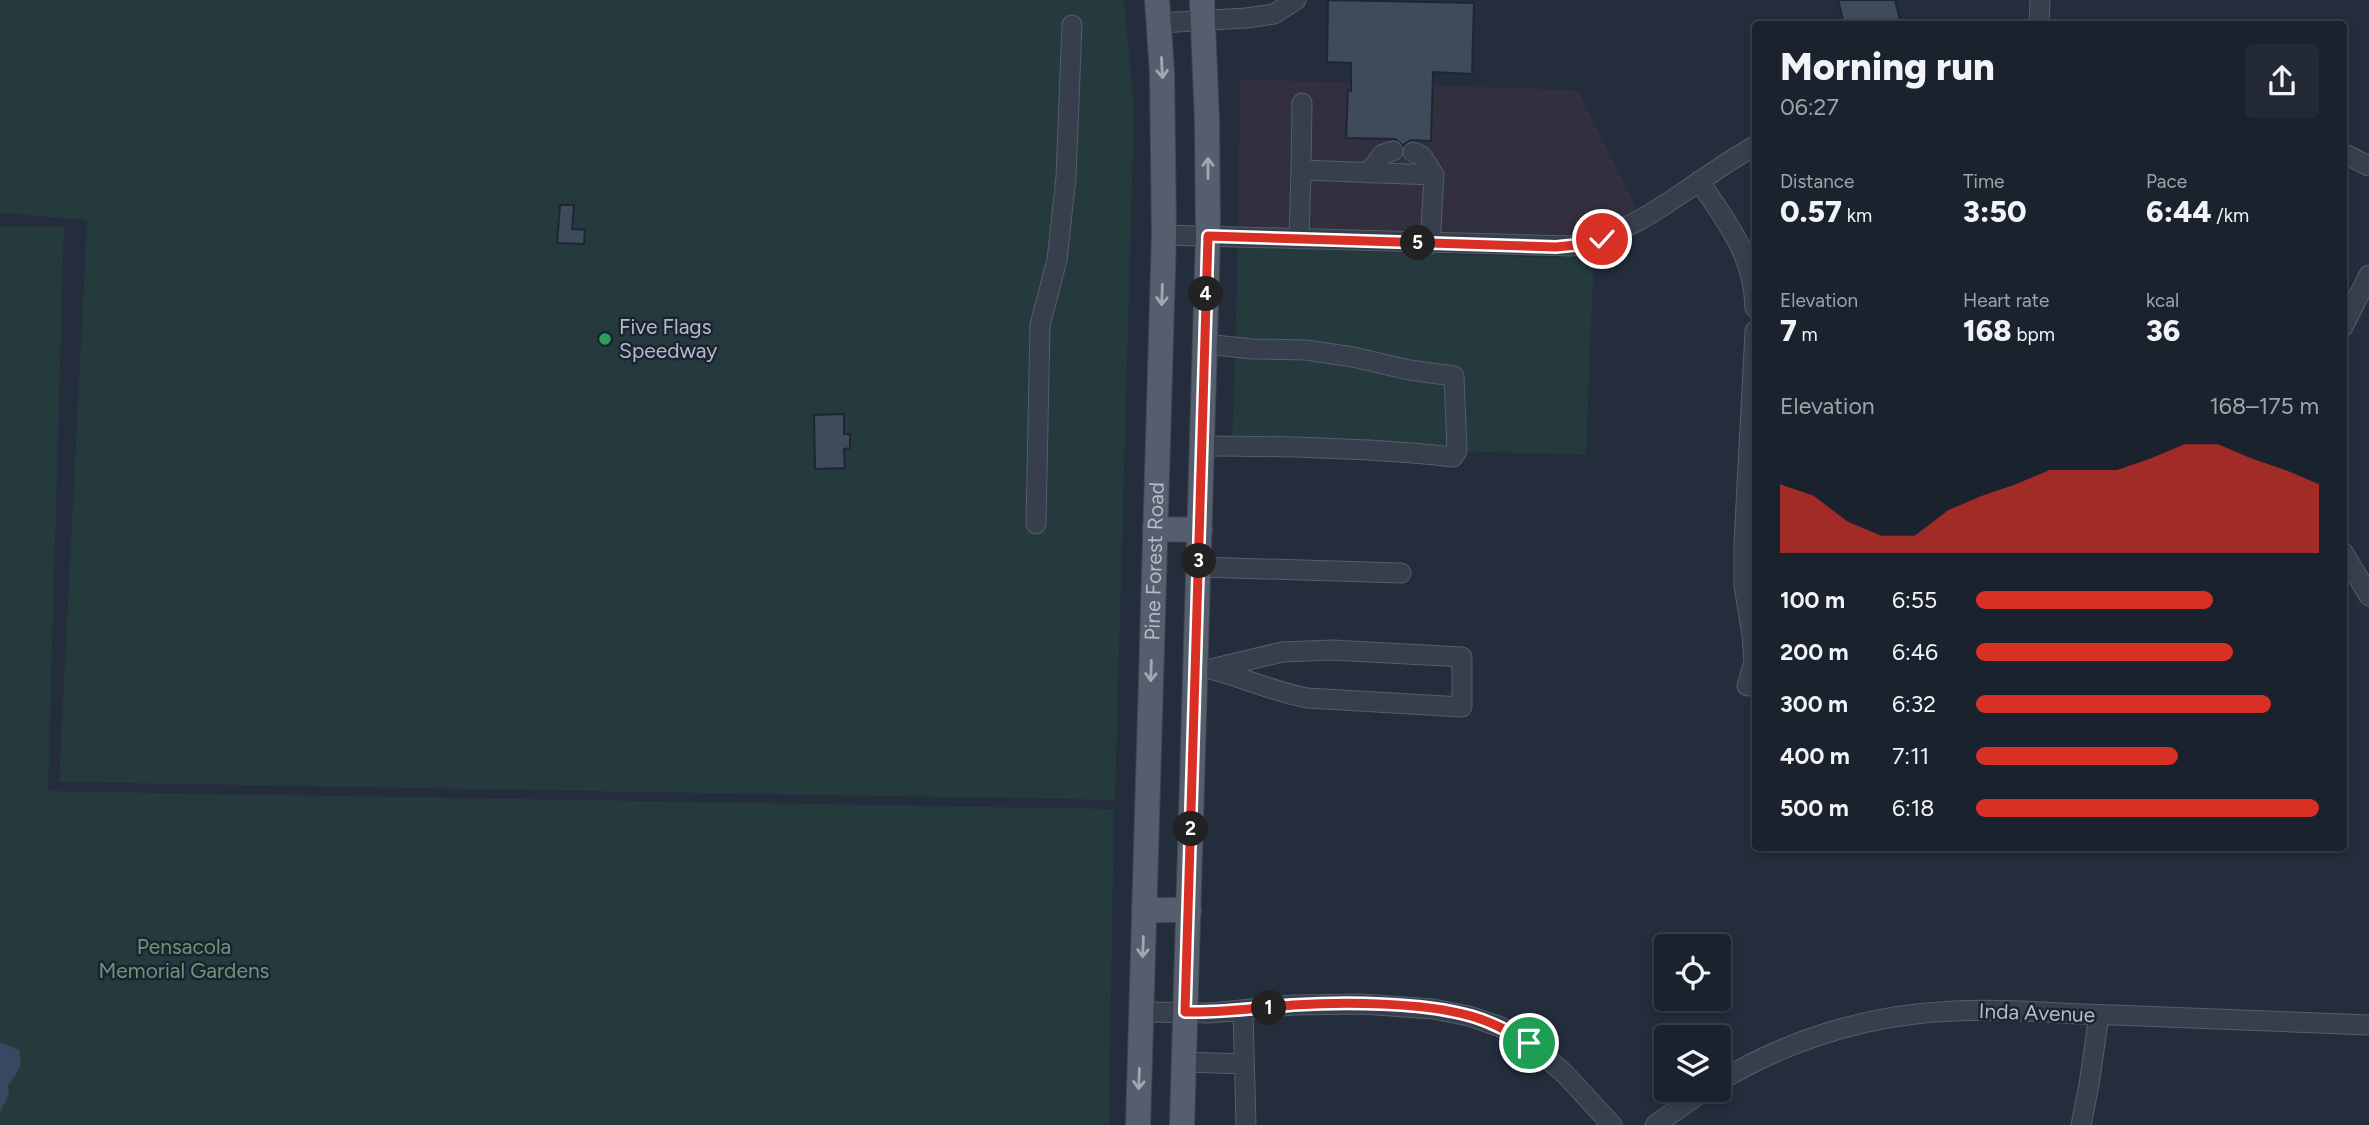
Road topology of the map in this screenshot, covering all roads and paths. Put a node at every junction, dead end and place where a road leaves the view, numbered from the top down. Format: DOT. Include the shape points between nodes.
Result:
graph roads {
  1 [pos="1296,0"];
  2 [pos="2040,0"];
  3 [pos="1202,10"];
  4 [pos="1158,12"];
  5 [pos="2039,21"];
  6 [pos="1072,25"];
  7 [pos="1302,103"];
  8 [pos="1752,148"];
  9 [pos="2347,155"];
  10 [pos="2369,166"];
  11 [pos="1301,170"];
  12 [pos="1368,173"];
  13 [pos="1434,175"];
  14 [pos="1699,181"];
  15 [pos="1164,235"];
  16 [pos="1208,236"];
  17 [pos="1290,239"];
  18 [pos="1430,244"];
  19 [pos="2369,275"];
  20 [pos="1752,282"];
  21 [pos="2347,319"];
  22 [pos="1205,344"];
  23 [pos="1752,389"];
  24 [pos="1203,446"];
  25 [pos="1036,524"];
  26 [pos="1155,529"];
  27 [pos="1200,530"];
  28 [pos="2347,559"];
  29 [pos="1199,567"];
  30 [pos="1401,573"];
  31 [pos="2369,596"];
  32 [pos="1752,635"];
  33 [pos="1203,667"];
  34 [pos="1752,669"];
  35 [pos="1747,686"];
  36 [pos="1144,910"];
  37 [pos="1189,910"];
  38 [pos="1243,1010"];
  39 [pos="1141,1012"];
  40 [pos="1185,1012"];
  41 [pos="2099,1015"];
  42 [pos="2369,1025"];
  43 [pos="1184,1062"];
  44 [pos="1244,1064"];
  45 [pos="1731,1075"];
  46 [pos="1689,1102"];
  47 [pos="1138,1125"];
  48 [pos="1182,1125"];
  49 [pos="1246,1125"];
  50 [pos="1612,1125"];
  51 [pos="1655,1125"];
  52 [pos="2081,1125"];
  1 -- 3 [label="street" via="1274,14 1246,18"];
  2 -- 5 [label="street"];
  3 -- 4 [label="street"];
  16 -- 3 [label="main road, one-way"];
  4 -- 15 [label="main road, Pine Forest Road, one-way"];
  6 -- 25 [label="street" via="1057,260 1040,325"];
  7 -- 11 [label="street"];
  8 -- 14 [label="street"];
  9 -- 10 [label="street"];
  11 -- 12 [label="street"];
  11 -- 17 [label="street"];
  12 -- 13 [label="street"];
  12 -- 13 [label="street" via="1383,154 1403,151 1422,156"];
  13 -- 18 [label="street"];
  14 -- 18 [label="street" via="1646,217 1586,244"];
  14 -- 20 [label="street" via="1743,250"];
  15 -- 16 [label="street"];
  15 -- 26 [label="main road, Pine Forest Road, one-way"];
  16 -- 17 [label="street"];
  16 -- 22 [label="main road"];
  17 -- 18 [label="street"];
  19 -- 21 [label="street"];
  22 -- 24 [label="main road"];
  22 -- 24 [label="street" via="1306,350 1454,376 1457,451 1453,457 1383,449"];
  23 -- 32 [label="street" via="1744,586"];
  24 -- 27 [label="main road"];
  26 -- 27 [label="main road"];
  26 -- 36 [label="main road, Pine Forest Road, one-way"];
  27 -- 29 [label="main road"];
  28 -- 31 [label="street"];
  29 -- 30 [label="street"];
  29 -- 33 [label="main road"];
  33 -- 33 [label="street" via="1307,698 1462,707 1462,657 1333,650 1282,652"];
  33 -- 37 [label="main road"];
  34 -- 35 [label="street"];
  36 -- 37 [label="main road"];
  36 -- 39 [label="main road, Pine Forest Road, one-way"];
  37 -- 40 [label="main road"];
  38 -- 40 [label="street"];
  38 -- 44 [label="street"];
  38 -- 50 [label="street" via="1362,1004 1469,1016 1529,1043"];
  39 -- 40 [label="street"];
  39 -- 47 [label="main road, Pine Forest Road, one-way"];
  40 -- 43 [label="main road"];
  41 -- 42 [label="street, Inda Avenue"];
  41 -- 45 [label="street, Inda Avenue" via="1967,1010 1887,1017 1797,1043"];
  41 -- 52 [label="street"];
  43 -- 44 [label="street"];
  43 -- 48 [label="main road"];
  44 -- 49 [label="street"];
  46 -- 51 [label="street"];
}
